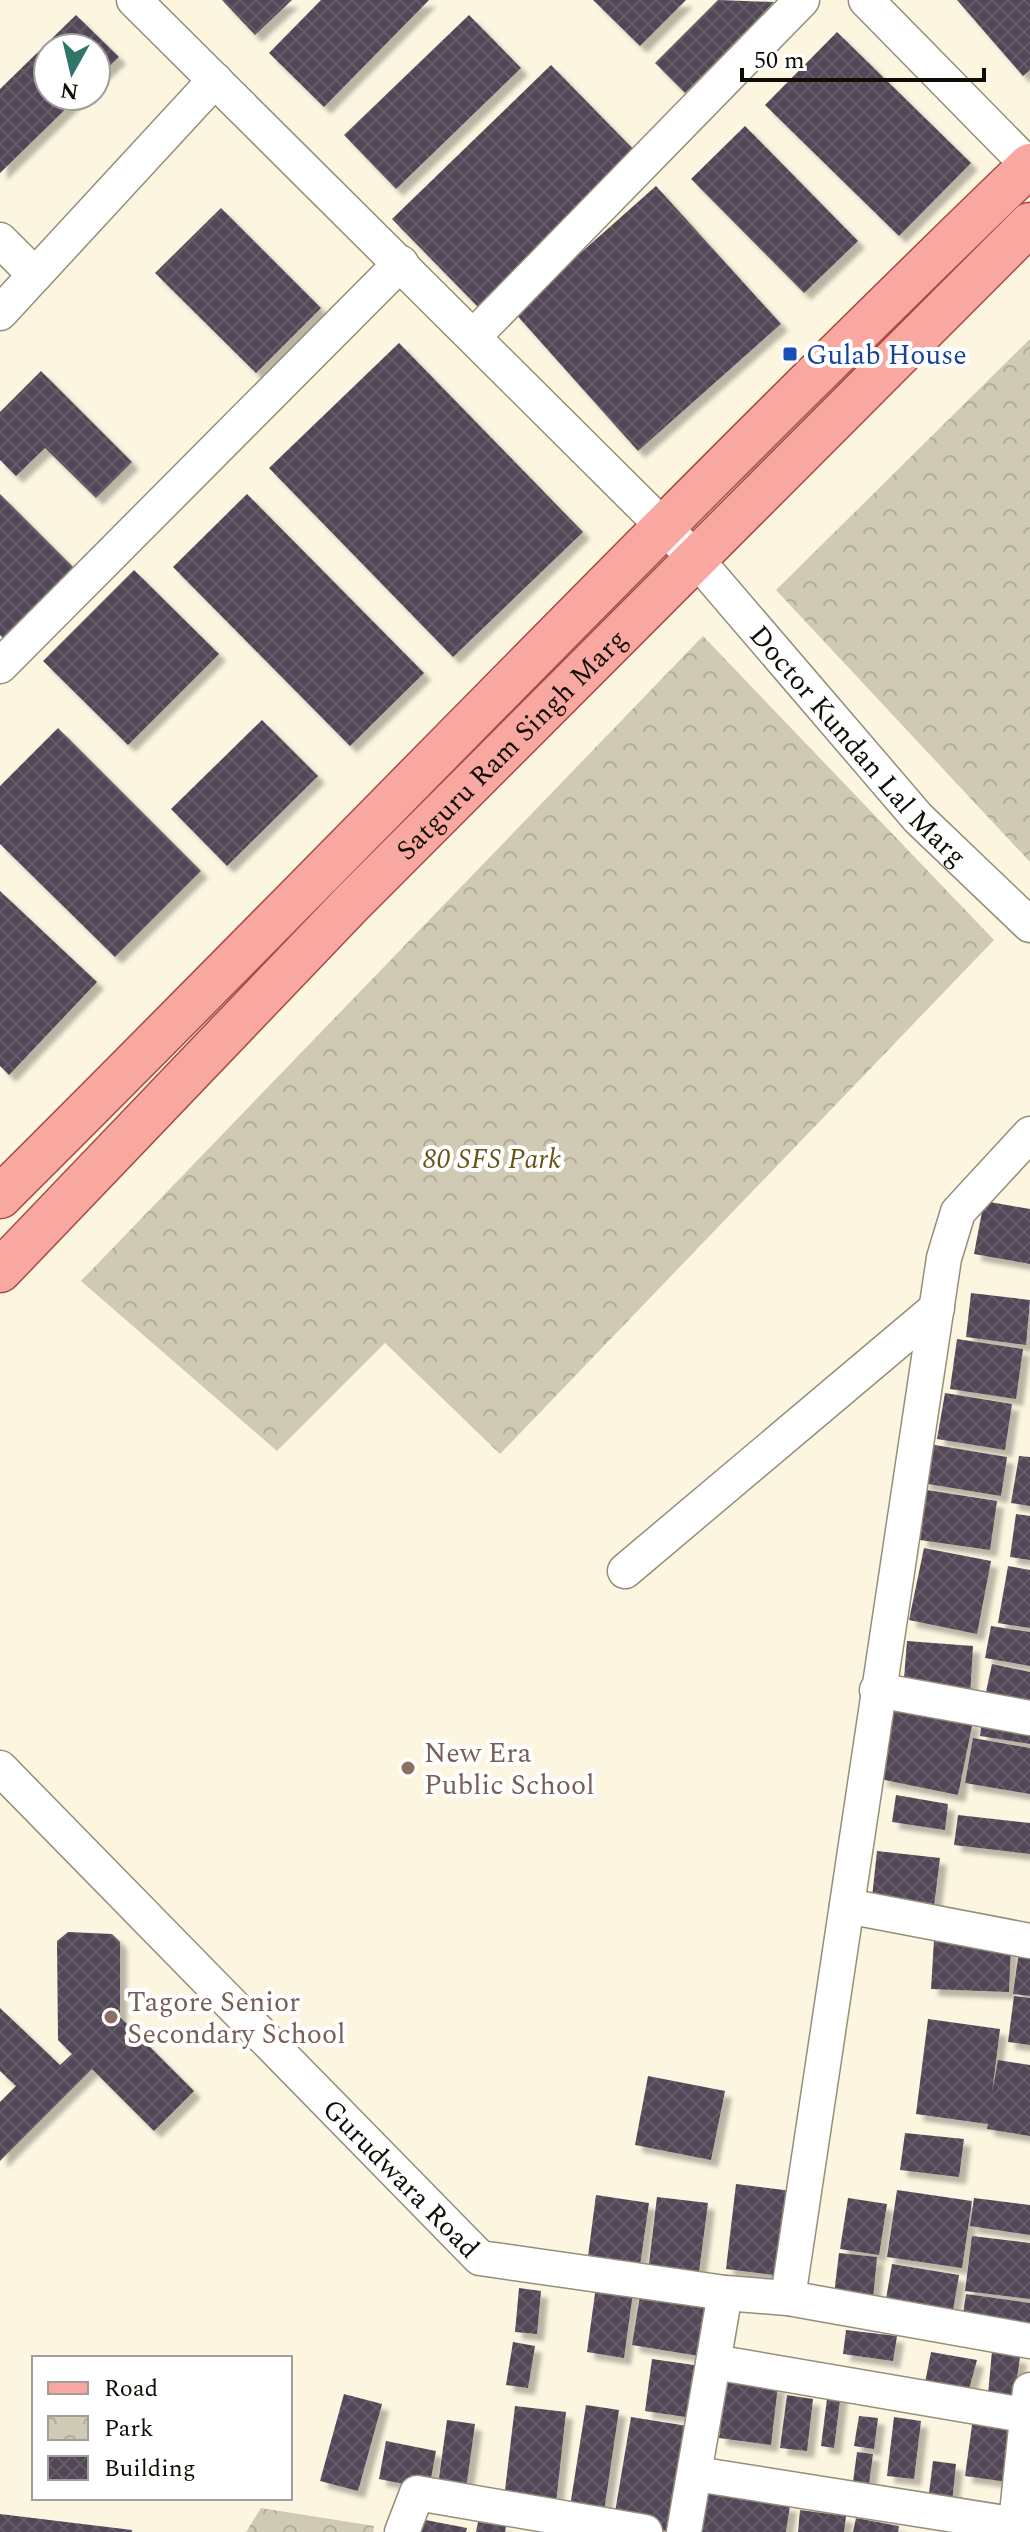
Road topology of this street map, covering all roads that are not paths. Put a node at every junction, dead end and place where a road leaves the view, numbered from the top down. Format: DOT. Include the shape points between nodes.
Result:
graph roads {
  1 [pos="134,0"];
  2 [pos="802,0"];
  3 [pos="866,0"];
  4 [pos="215,80"];
  5 [pos="1029,165"];
  6 [pos="1030,224"];
  7 [pos="0,240"];
  8 [pos="401,263"];
  9 [pos="35,275"];
  10 [pos="0,313"];
  11 [pos="474,336"];
  12 [pos="661,525"];
  13 [pos="696,559"];
  14 [pos="0,666"];
  15 [pos="1029,921"];
  16 [pos="1030,1134"];
  17 [pos="0,1197"];
  18 [pos="0,1271"];
  19 [pos="937,1308"];
  20 [pos="625,1571"];
  21 [pos="877,1690"];
  22 [pos="1030,1718"];
  23 [pos="0,1768"];
  24 [pos="847,1906"];
  25 [pos="1030,1941"];
  26 [pos="725,2293"];
  27 [pos="788,2298"];
  28 [pos="1030,2341"];
  29 [pos="714,2362"];
  30 [pos="1029,2407"];
  31 [pos="696,2474"];
  32 [pos="1020,2528"];
  33 [pos="402,2532"];
  34 [pos="645,2532"];
  35 [pos="684,2532"];
  1 -- 4 [label="street, Doctor Kundan Lal Marg"];
  2 -- 11 [label="street"];
  3 -- 5 [label="street"];
  4 -- 8 [label="street, Doctor Kundan Lal Marg"];
  4 -- 9 [label="street"];
  5 -- 12 [label="main road, Satguru Ram Singh Marg"];
  6 -- 13 [label="main road, Satguru Ram Singh Marg"];
  7 -- 9 [label="street"];
  8 -- 11 [label="street, Doctor Kundan Lal Marg"];
  8 -- 14 [label="street"];
  9 -- 10 [label="street"];
  11 -- 12 [label="street, Doctor Kundan Lal Marg"];
  12 -- 13 [label="street, Doctor Kundan Lal Marg"];
  12 -- 17 [label="main road, Satguru Ram Singh Marg" via="326,872"];
  13 -- 15 [label="street, Doctor Kundan Lal Marg" via="918,818"];
  13 -- 18 [label="main road, Satguru Ram Singh Marg" via="351,904"];
  16 -- 19 [label="street" via="955,1216"];
  19 -- 20 [label="street"];
  19 -- 21 [label="street"];
  21 -- 22 [label="street"];
  21 -- 24 [label="street"];
  23 -- 26 [label="street, Gurudwara Road" via="480,2258"];
  24 -- 25 [label="street"];
  24 -- 27 [label="street"];
  26 -- 27 [label="street, Gurudwara Road"];
  26 -- 29 [label="street"];
  27 -- 28 [label="street, Gurudwara Road"];
  29 -- 30 [label="street"];
  29 -- 31 [label="street"];
  30 -- 32 [label="street"];
  31 -- 32 [label="street"];
  31 -- 35 [label="street"];
  33 -- 34 [label="street" via="417,2493"];
}
